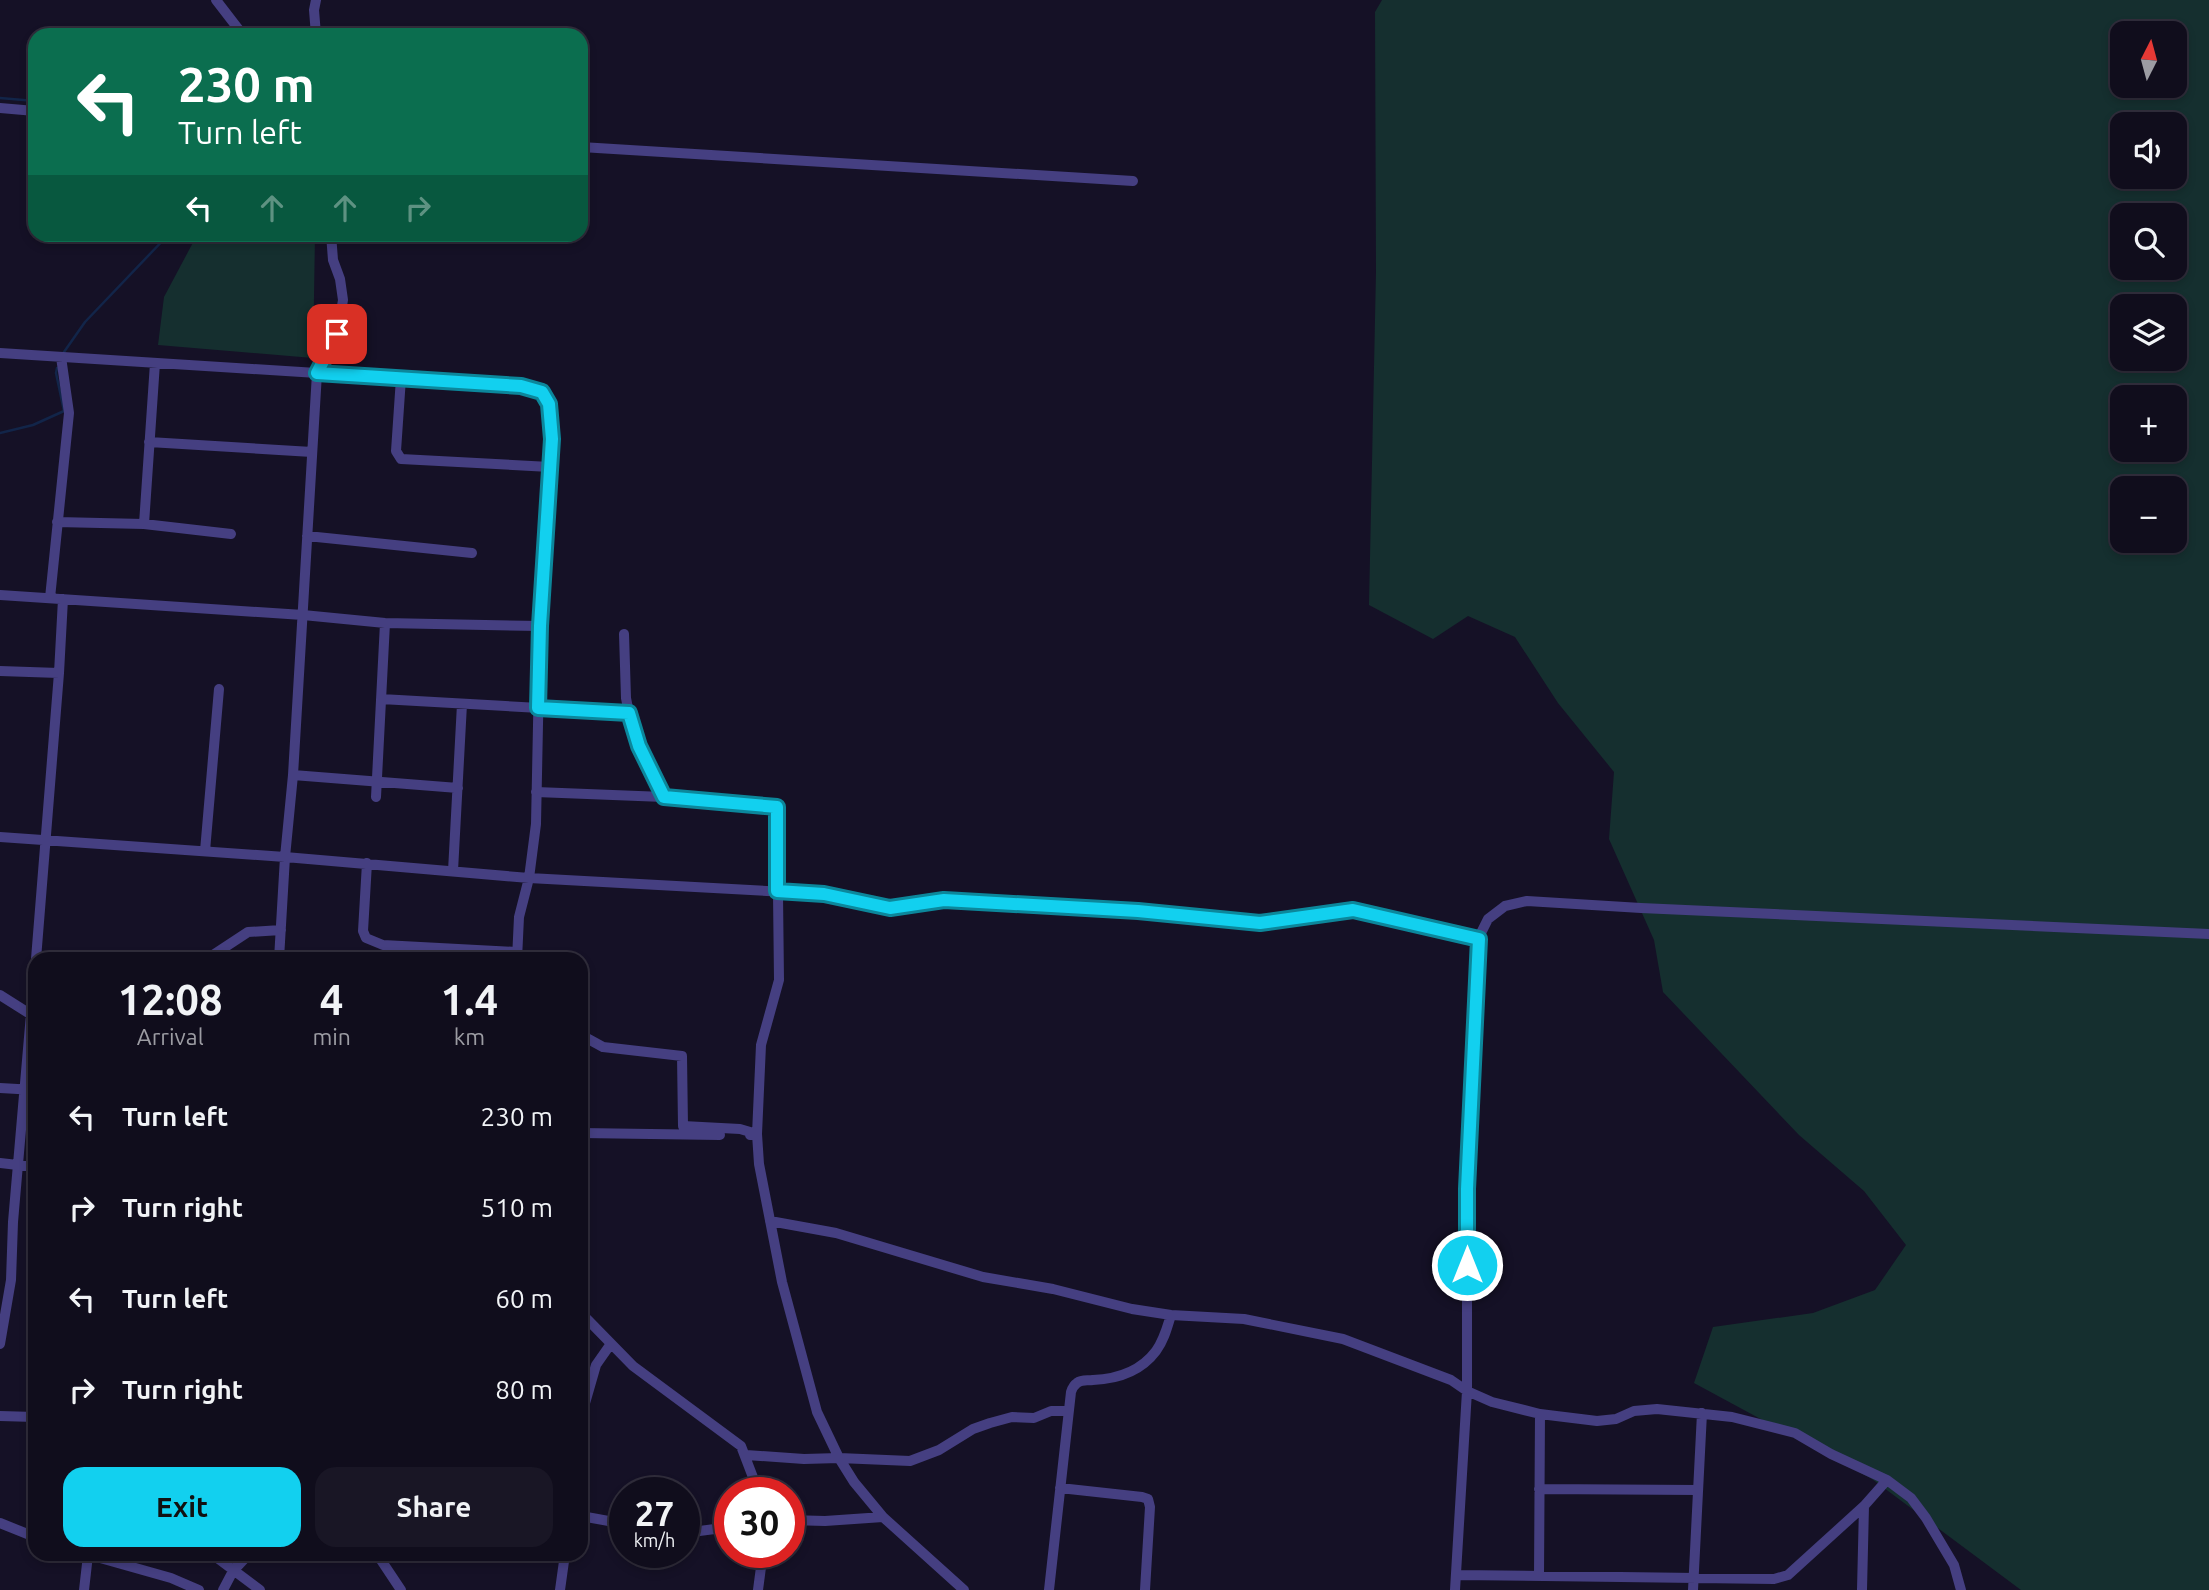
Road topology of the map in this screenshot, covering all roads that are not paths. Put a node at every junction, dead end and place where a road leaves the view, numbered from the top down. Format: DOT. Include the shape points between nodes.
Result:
graph roads {
  1 [pos="216,0"];
  2 [pos="316,0"];
  3 [pos="238,28"];
  4 [pos="316,28"];
  5 [pos="0,108"];
  6 [pos="28,110"];
  7 [pos="588,147"];
  8 [pos="1133,181"];
  9 [pos="332,242"];
  10 [pos="0,353"];
  11 [pos="61,357"];
  12 [pos="155,363"];
  13 [pos="317,373"];
  14 [pos="401,378"];
  15 [pos="149,442"];
  16 [pos="313,452"];
  17 [pos="551,467"];
  18 [pos="57,522"];
  19 [pos="144,524"];
  20 [pos="230,534"];
  21 [pos="307,536"];
  22 [pos="472,552"];
  23 [pos="0,595"];
  24 [pos="50,598"];
  25 [pos="63,599"];
  26 [pos="303,615"];
  27 [pos="385,623"];
  28 [pos="540,626"];
  29 [pos="624,634"];
  30 [pos="0,671"];
  31 [pos="59,673"];
  32 [pos="219,689"];
  33 [pos="381,699"];
  34 [pos="462,704"];
  35 [pos="538,708"];
  36 [pos="629,713"];
  37 [pos="293,775"];
  38 [pos="377,781"];
  39 [pos="458,788"];
  40 [pos="537,792"];
  41 [pos="376,797"];
  42 [pos="664,797"];
  43 [pos="0,837"];
  44 [pos="44,840"];
  45 [pos="205,851"];
  46 [pos="285,857"];
  47 [pos="366,863"];
  48 [pos="453,871"];
  49 [pos="529,878"];
  50 [pos="777,891"];
  51 [pos="281,930"];
  52 [pos="2209,934"];
  53 [pos="1479,939"];
  54 [pos="36,952"];
  55 [pos="218,952"];
  56 [pos="279,952"];
  57 [pos="431,952"];
  58 [pos="517,952"];
  59 [pos="0,995"];
  60 [pos="28,1006"];
  61 [pos="588,1039"];
  62 [pos="0,1088"];
  63 [pos="28,1090"];
  64 [pos="28,1102"];
  65 [pos="588,1133"];
  66 [pos="757,1135"];
  67 [pos="0,1163"];
  68 [pos="18,1165"];
  69 [pos="28,1166"];
  70 [pos="770,1221"];
  71 [pos="0,1250"];
  72 [pos="12,1251"];
  73 [pos="1171,1315"];
  74 [pos="588,1320"];
  75 [pos="1,1337"];
  76 [pos="610,1345"];
  77 [pos="1467,1391"];
  78 [pos="588,1393"];
  79 [pos="1068,1411"];
  80 [pos="1702,1413"];
  81 [pos="1539,1414"];
  82 [pos="0,1416"];
  83 [pos="28,1417"];
  84 [pos="746,1455"];
  85 [pos="839,1458"];
  86 [pos="754,1477"];
  87 [pos="1887,1480"];
  88 [pos="1060,1488"];
  89 [pos="1539,1489"];
  90 [pos="1698,1490"];
  91 [pos="1864,1506"];
  92 [pos="588,1517"];
  93 [pos="883,1517"];
  94 [pos="805,1520"];
  95 [pos="609,1521"];
  96 [pos="0,1523"];
  97 [pos="28,1533"];
  98 [pos="86,1561"];
  99 [pos="112,1561"];
  100 [pos="221,1561"];
  101 [pos="242,1561"];
  102 [pos="382,1561"];
  103 [pos="564,1561"];
  104 [pos="761,1568"];
  105 [pos="233,1571"];
  106 [pos="1457,1576"];
  107 [pos="1539,1576"];
  108 [pos="1620,1584"];
  109 [pos="1693,1585"];
  110 [pos="1775,1585"];
  111 [pos="84,1590"];
  112 [pos="198,1590"];
  113 [pos="223,1590"];
  114 [pos="260,1590"];
  115 [pos="401,1590"];
  116 [pos="560,1590"];
  117 [pos="758,1590"];
  118 [pos="964,1590"];
  119 [pos="1049,1590"];
  120 [pos="1145,1590"];
  121 [pos="1455,1590"];
  122 [pos="1862,1590"];
  123 [pos="1961,1590"];
  1 -- 3 [label="street"];
  2 -- 4 [label="street"];
  5 -- 6 [label="street"];
  7 -- 8 [label="street"];
  9 -- 13 [label="street" via="343,300 337,334"];
  10 -- 11 [label="street"];
  11 -- 12 [label="street"];
  11 -- 18 [label="street" via="69,413"];
  12 -- 13 [label="street"];
  12 -- 15 [label="street"];
  13 -- 14 [label="street"];
  13 -- 16 [label="street"];
  14 -- 17 [label="street" via="521,386 542,392 552,417"];
  14 -- 17 [label="street" via="397,448 401,459"];
  15 -- 16 [label="street"];
  15 -- 19 [label="street"];
  16 -- 21 [label="street"];
  17 -- 28 [label="street"];
  18 -- 19 [label="street"];
  18 -- 24 [label="street"];
  19 -- 20 [label="street"];
  21 -- 22 [label="street"];
  21 -- 26 [label="street"];
  23 -- 24 [label="street"];
  24 -- 25 [label="street"];
  25 -- 26 [label="street"];
  25 -- 31 [label="street"];
  26 -- 27 [label="street"];
  26 -- 37 [label="street"];
  27 -- 28 [label="street"];
  27 -- 33 [label="street"];
  28 -- 35 [label="street"];
  29 -- 36 [label="street"];
  30 -- 31 [label="street"];
  31 -- 44 [label="street"];
  32 -- 45 [label="street"];
  33 -- 34 [label="street"];
  33 -- 38 [label="street"];
  34 -- 35 [label="street"];
  34 -- 39 [label="street"];
  35 -- 36 [label="street"];
  35 -- 40 [label="street"];
  36 -- 42 [label="street"];
  37 -- 38 [label="street"];
  37 -- 46 [label="street"];
  38 -- 39 [label="street"];
  38 -- 41 [label="street"];
  39 -- 48 [label="street"];
  40 -- 42 [label="street"];
  40 -- 49 [label="street"];
  42 -- 50 [label="street" via="777,807"];
  43 -- 44 [label="street"];
  44 -- 45 [label="street"];
  44 -- 54 [label="street"];
  45 -- 46 [label="street"];
  46 -- 47 [label="street"];
  46 -- 51 [label="street"];
  47 -- 48 [label="street"];
  47 -- 57 [label="street" via="366,937 383,945"];
  48 -- 49 [label="street"];
  49 -- 50 [label="street"];
  49 -- 58 [label="street" via="519,917"];
  50 -- 53 [label="street" via="824,894 890,908 944,900 1260,923 1353,910"];
  50 -- 66 [label="street" via="779,980 761,1045"];
  51 -- 55 [label="street" via="248,932"];
  51 -- 56 [label="street"];
  52 -- 53 [label="street" via="1540,900 1505,906 1488,919"];
  53 -- 77 [label="street" via="1467,1189"];
  59 -- 60 [label="street"];
  61 -- 66 [label="street" via="603,1047 682,1056 683,1126 740,1129"];
  62 -- 63 [label="street"];
  64 -- 68 [label="street"];
  65 -- 66 [label="street"];
  66 -- 70 [label="street"];
  67 -- 68 [label="street"];
  68 -- 69 [label="street"];
  68 -- 72 [label="street"];
  70 -- 73 [label="street" via="836,1233 983,1277"];
  70 -- 85 [label="street" via="817,1412"];
  71 -- 72 [label="street"];
  72 -- 75 [label="street"];
  73 -- 77 [label="street" via="1244,1319 1343,1339 1451,1380"];
  73 -- 79 [label="street" via="1163,1338 1148,1359 1128,1374 1075,1383"];
  74 -- 76 [label="street"];
  76 -- 78 [label="street" via="596,1365"];
  76 -- 84 [label="street" via="741,1446"];
  77 -- 81 [label="street"];
  77 -- 106 [label="street"];
  79 -- 85 [label="street" via="990,1423 910,1461"];
  79 -- 88 [label="street"];
  80 -- 81 [label="street" via="1657,1409 1597,1421"];
  80 -- 87 [label="street" via="1795,1433"];
  80 -- 90 [label="street"];
  81 -- 89 [label="street"];
  82 -- 83 [label="street"];
  84 -- 85 [label="street"];
  84 -- 86 [label="street"];
  85 -- 93 [label="street"];
  87 -- 91 [label="street"];
  87 -- 123 [label="street" via="1911,1498 1926,1518 1954,1565"];
  88 -- 119 [label="street"];
  88 -- 120 [label="street" via="1148,1499"];
  89 -- 90 [label="street"];
  89 -- 107 [label="street"];
  90 -- 109 [label="street"];
  91 -- 110 [label="street"];
  91 -- 122 [label="street"];
  92 -- 95 [label="street"];
  93 -- 94 [label="street"];
  93 -- 118 [label="street"];
  96 -- 97 [label="street"];
  98 -- 111 [label="street"];
  99 -- 112 [label="street"];
  100 -- 105 [label="street"];
  101 -- 105 [label="street"];
  102 -- 115 [label="street"];
  103 -- 116 [label="street"];
  104 -- 117 [label="street"];
  105 -- 113 [label="street"];
  105 -- 114 [label="street"];
  106 -- 107 [label="street"];
  106 -- 121 [label="street"];
  107 -- 108 [label="street"];
  108 -- 109 [label="street"];
  109 -- 110 [label="street"];
}
